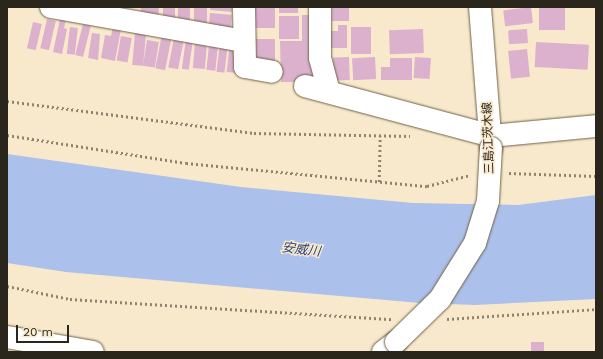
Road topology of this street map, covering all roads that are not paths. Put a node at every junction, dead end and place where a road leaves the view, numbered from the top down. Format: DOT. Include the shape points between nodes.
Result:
graph roads {
  1 [pos="244,7"];
  2 [pos="320,7"];
  3 [pos="480,7"];
  4 [pos="58,8"];
  5 [pos="129,14"];
  6 [pos="243,41"];
  7 [pos="272,72"];
  8 [pos="305,86"];
  9 [pos="329,92"];
  10 [pos="596,126"];
  11 [pos="491,142"];
  12 [pos="7,337"];
  13 [pos="389,347"];
  14 [pos="93,352"];
  1 -- 6 [label="street"];
  2 -- 9 [label="street" via="320,58"];
  3 -- 11 [label="street, 三島江茨木線"];
  4 -- 5 [label="street"];
  5 -- 6 [label="street"];
  6 -- 7 [label="street" via="245,67"];
  8 -- 9 [label="street"];
  9 -- 11 [label="street"];
  10 -- 11 [label="street"];
  11 -- 13 [label="street, 三島江茨木線, bridge" via="488,201 475,243 440,299"];
  12 -- 14 [label="street"];
}
